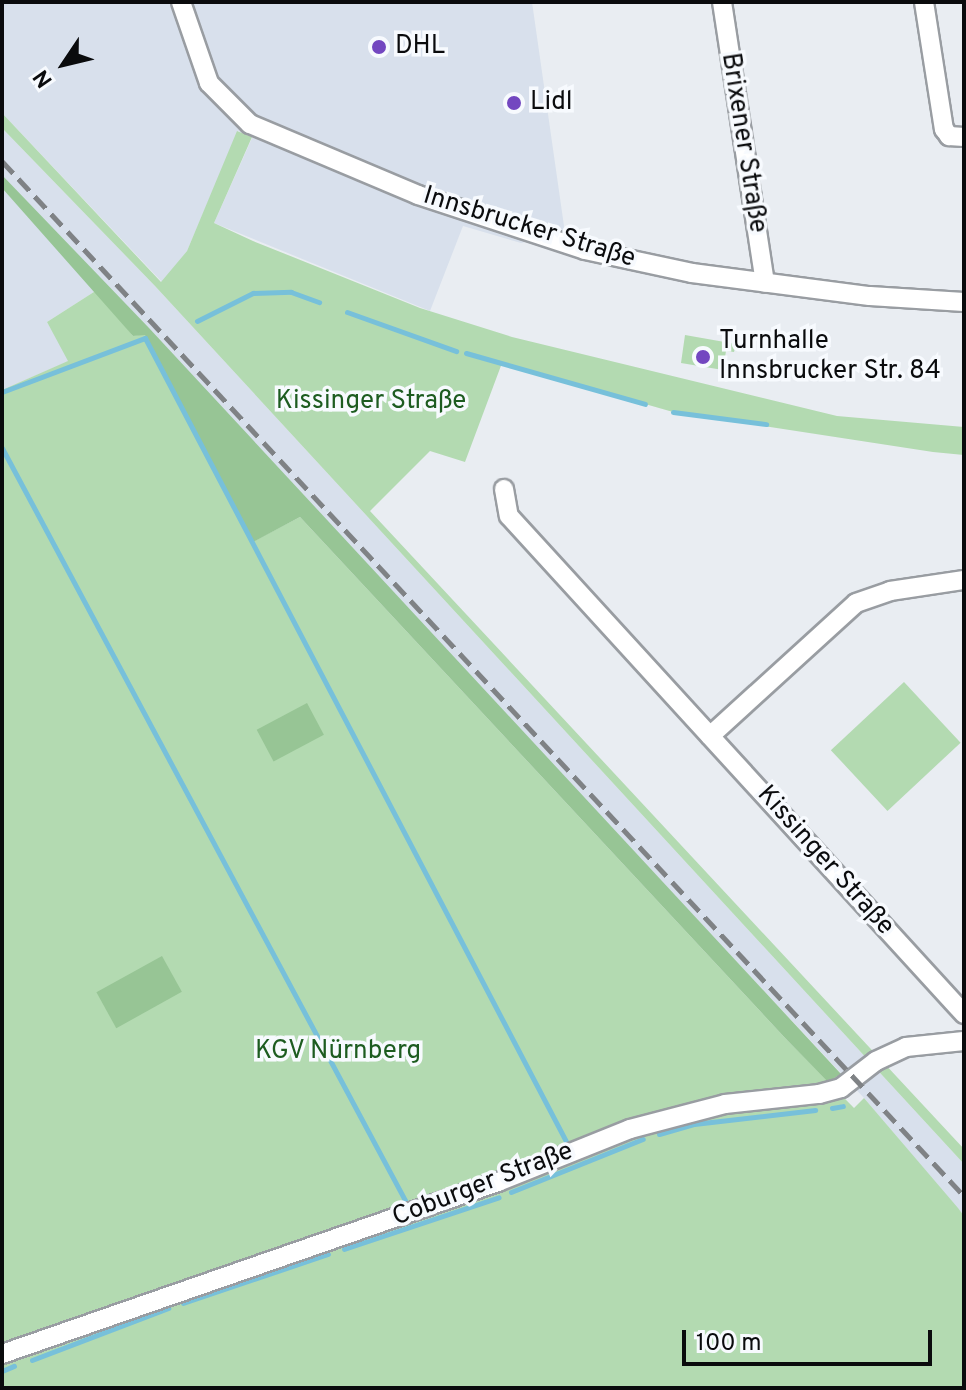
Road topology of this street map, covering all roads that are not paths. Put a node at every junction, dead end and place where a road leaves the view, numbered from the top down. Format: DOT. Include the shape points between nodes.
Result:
graph roads {
  1 [pos="181,2"];
  2 [pos="722,2"];
  3 [pos="924,2"];
  4 [pos="964,137"];
  5 [pos="765,283"];
  6 [pos="964,302"];
  7 [pos="504,489"];
  8 [pos="964,580"];
  9 [pos="710,736"];
  10 [pos="964,1014"];
  11 [pos="964,1041"];
  12 [pos="2,1354"];
  1 -- 5 [label="street, Innsbrucker Straße" via="209,83 250,124 481,218 585,250"];
  2 -- 5 [label="street, Brixener Straße"];
  3 -- 4 [label="street" via="944,129 949,136"];
  5 -- 6 [label="street, Innsbrucker Straße"];
  7 -- 9 [label="street, Kissinger Straße" via="509,516"];
  8 -- 9 [label="street" via="890,591 856,603"];
  9 -- 10 [label="street, Kissinger Straße"];
  11 -- 12 [label="street, Coburger Straße" via="906,1047 841,1088 819,1094 725,1104 630,1129 498,1182"];
}
